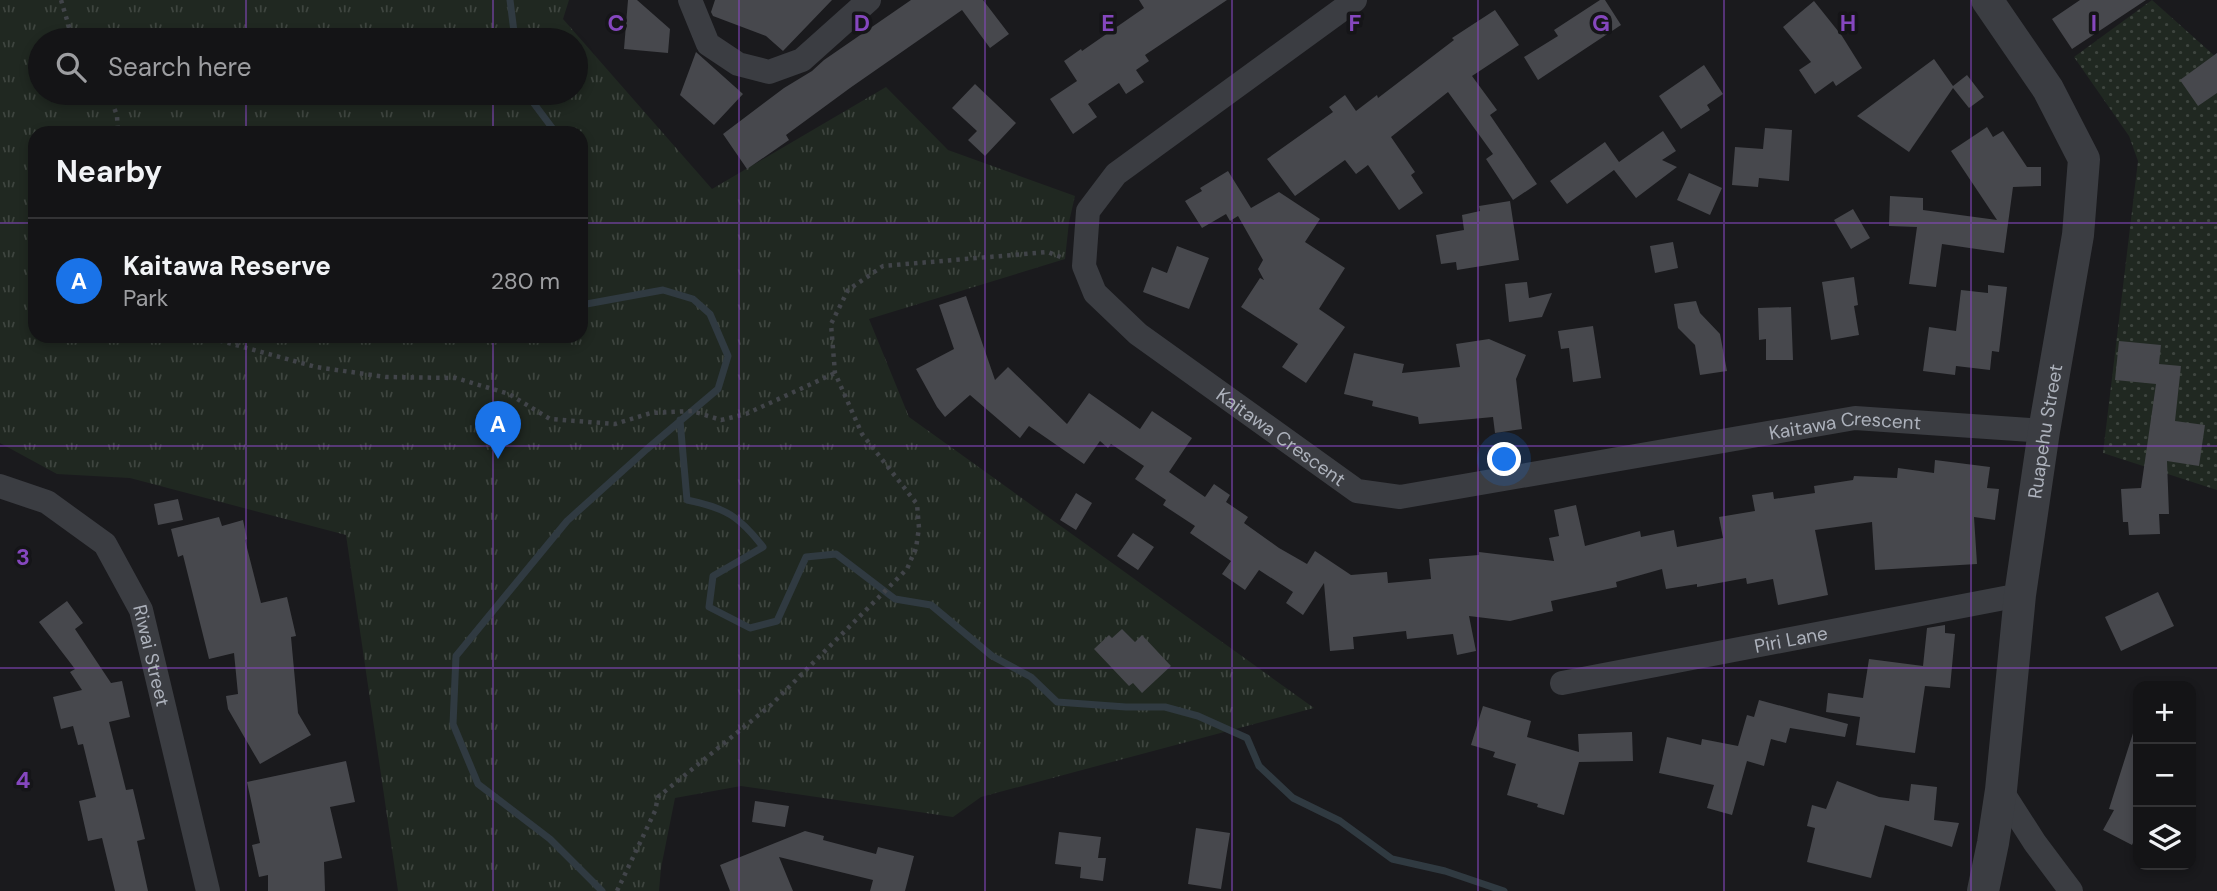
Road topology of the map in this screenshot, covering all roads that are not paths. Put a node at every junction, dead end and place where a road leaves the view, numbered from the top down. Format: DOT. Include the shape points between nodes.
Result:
graph roads {
  1 [pos="690,0"];
  2 [pos="869,0"];
  3 [pos="1355,0"];
  4 [pos="1987,0"];
  5 [pos="2043,430"];
  6 [pos="0,486"];
  7 [pos="2020,595"];
  8 [pos="1562,682"];
  9 [pos="2001,790"];
  10 [pos="208,891"];
  11 [pos="1983,891"];
  12 [pos="2071,891"];
  1 -- 2 [label="street" via="708,44 738,64 769,72 802,60"];
  3 -- 5 [label="street, Kaitawa Crescent" via="1116,174 1088,211 1084,266 1095,293 1138,334 1357,491 1400,497 1855,418"];
  4 -- 5 [label="street, Ruapehu Street" via="2048,89 2084,159 2078,235"];
  5 -- 7 [label="street, Ruapehu Street"];
  6 -- 10 [label="street, Riwai Street" via="47,502 105,544 141,610"];
  7 -- 8 [label="street, Piri Lane"];
  7 -- 9 [label="street, Ruapehu Street"];
  9 -- 11 [label="street, Ruapehu Street"];
  9 -- 12 [label="street"];
}
